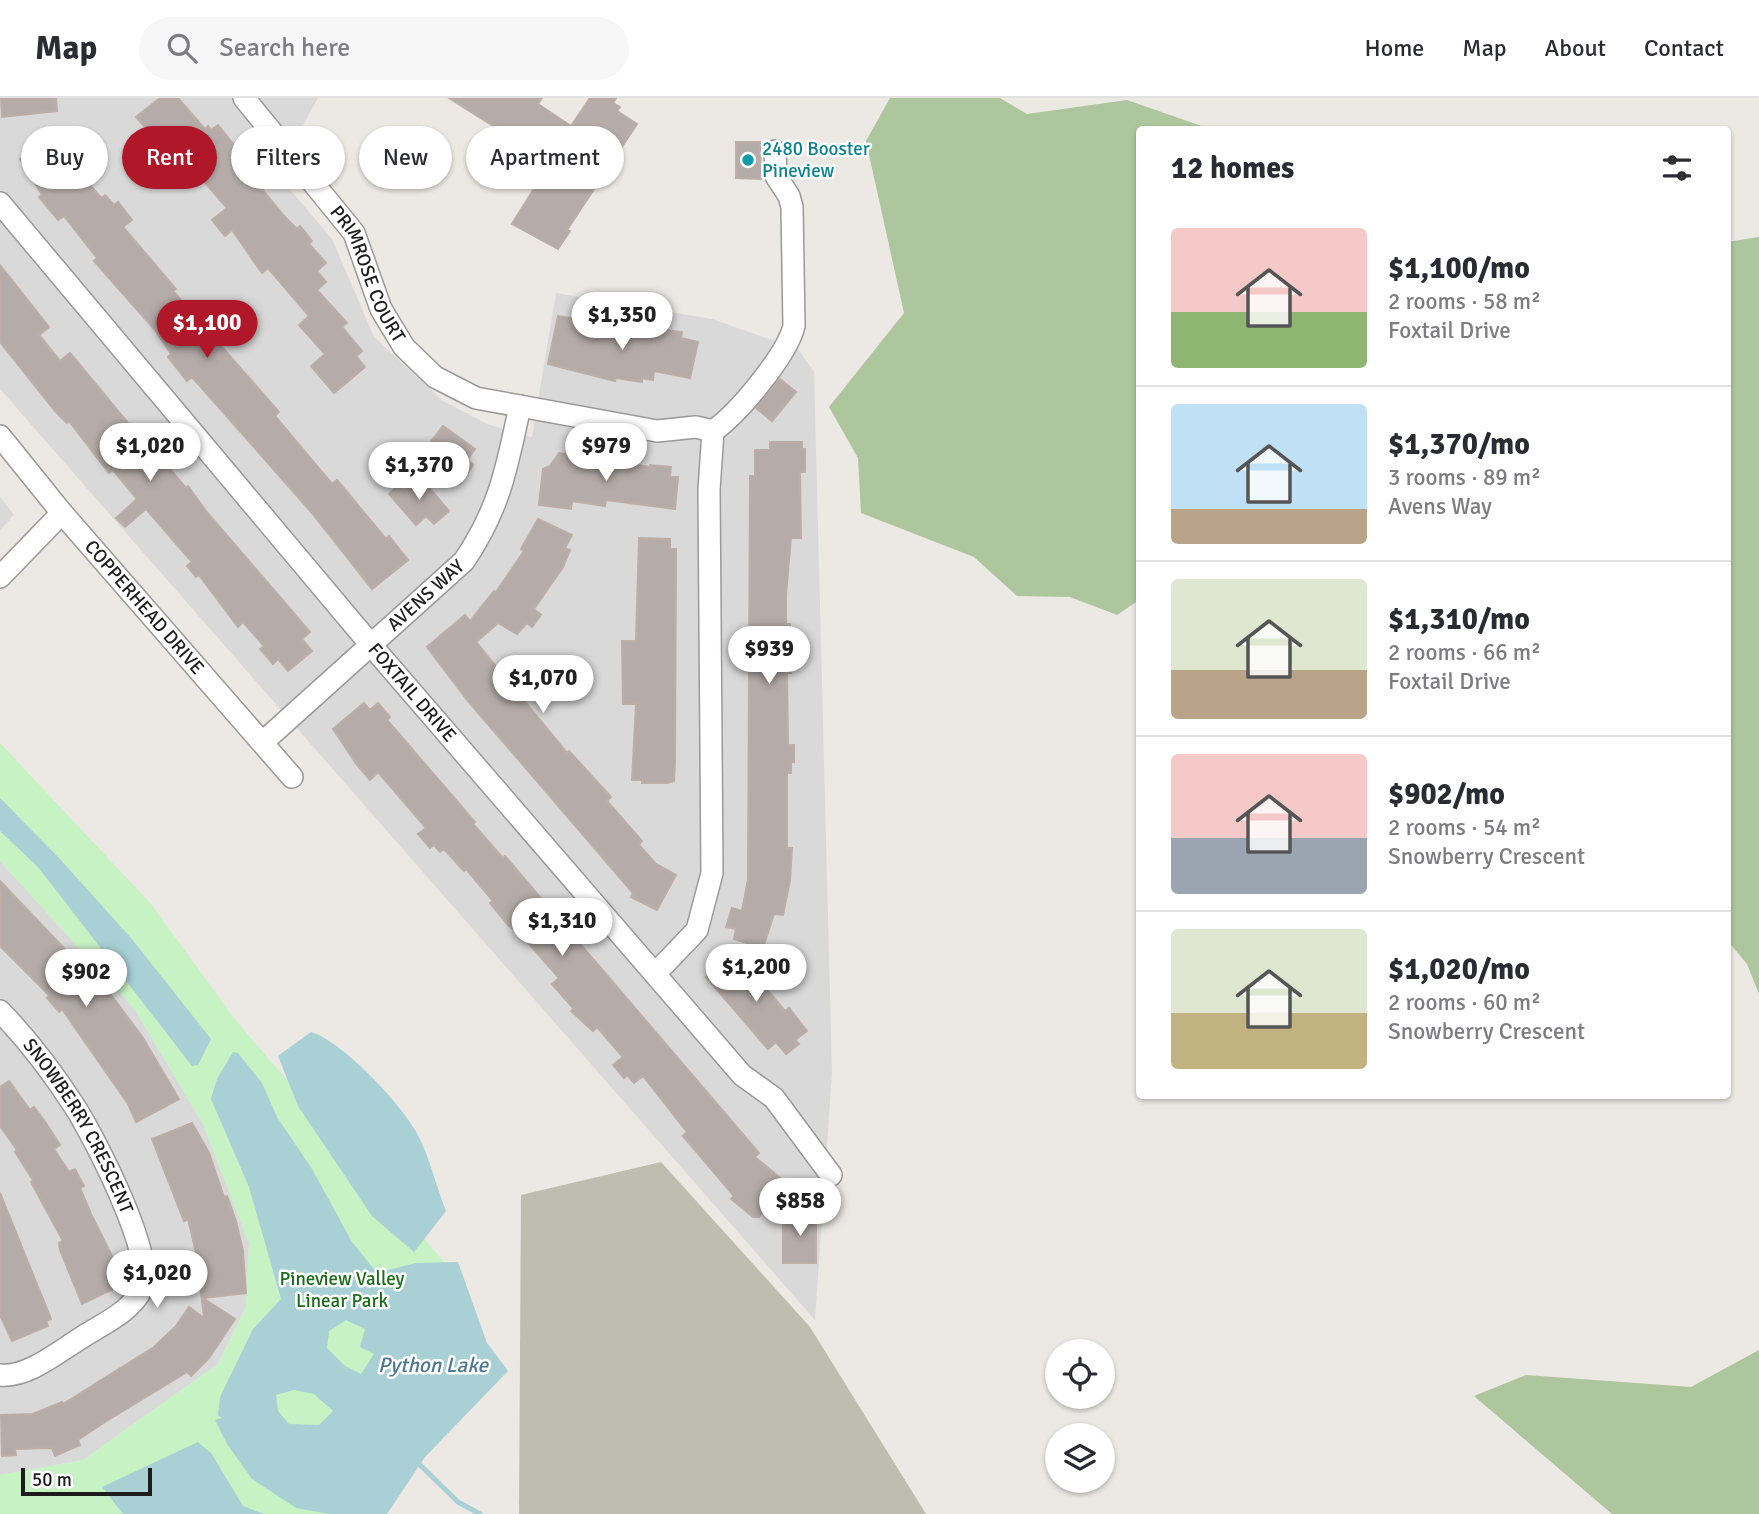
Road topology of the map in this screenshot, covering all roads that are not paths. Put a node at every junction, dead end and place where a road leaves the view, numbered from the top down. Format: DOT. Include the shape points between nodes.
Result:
graph roads {
  1 [pos="244,98"];
  2 [pos="775,151"];
  3 [pos="0,202"];
  4 [pos="520,406"];
  5 [pos="713,431"];
  6 [pos="0,436"];
  7 [pos="62,513"];
  8 [pos="0,577"];
  9 [pos="371,645"];
  10 [pos="263,742"];
  11 [pos="292,777"];
  12 [pos="654,974"];
  13 [pos="0,1011"];
  14 [pos="831,1175"];
  15 [pos="0,1375"];
  1 -- 4 [label="street, PRIMROSE COURT" via="354,233 380,310 404,347 435,377 476,398"];
  2 -- 5 [label="street" via="776,176 792,206 794,326 787,344 754,388"];
  3 -- 9 [label="street, FOXTAIL DRIVE"];
  4 -- 5 [label="street, PRIMROSE COURT" via="657,431 696,427"];
  4 -- 9 [label="street, AVENS WAY" via="502,491 486,529 464,561"];
  5 -- 12 [label="street" via="709,490 712,873 697,930"];
  6 -- 7 [label="street, COPPERHEAD DRIVE"];
  7 -- 8 [label="street"];
  7 -- 10 [label="street, COPPERHEAD DRIVE"];
  9 -- 10 [label="street, AVENS WAY"];
  9 -- 12 [label="street, FOXTAIL DRIVE"];
  10 -- 11 [label="street, COPPERHEAD DRIVE"];
  12 -- 14 [label="street, FOXTAIL DRIVE" via="742,1075 774,1098"];
  13 -- 15 [label="street, SNOWBERRY CRESCENT" via="76,1108 120,1193 145,1261 144,1287 130,1307 34,1367"];
}
